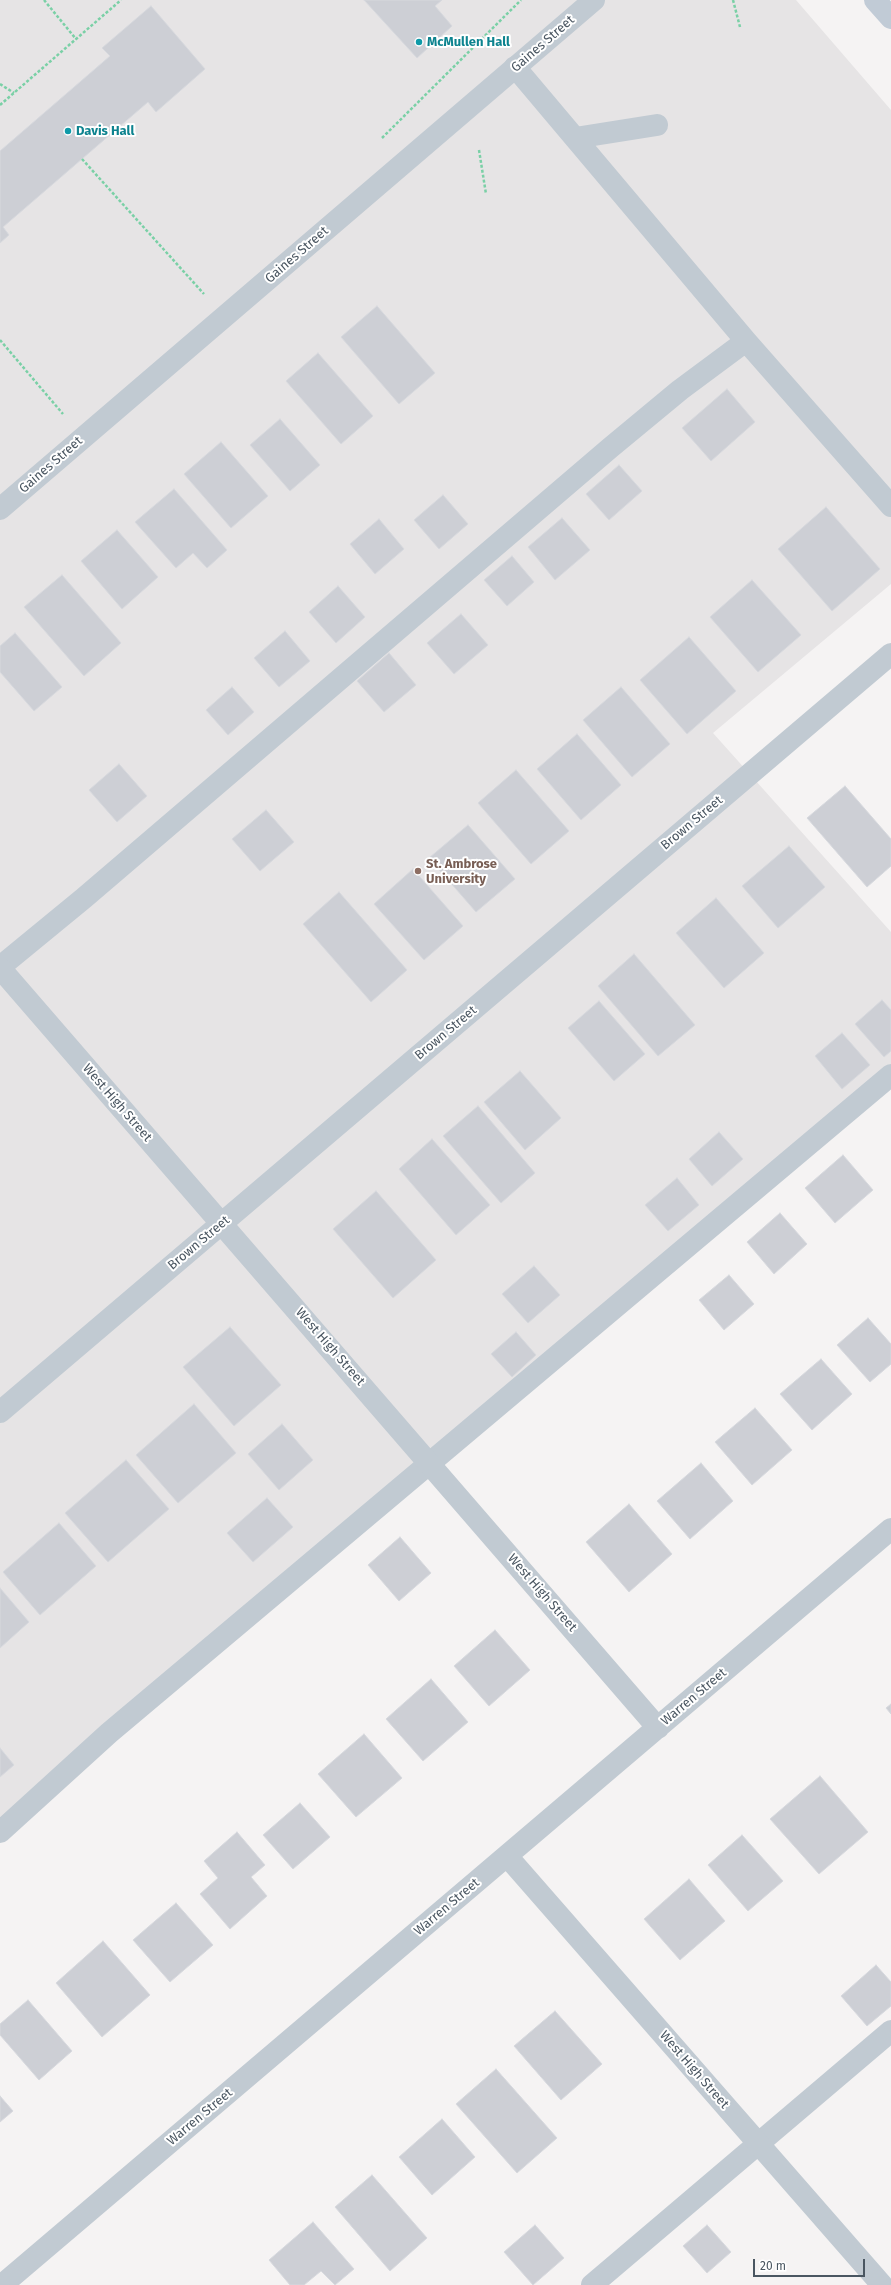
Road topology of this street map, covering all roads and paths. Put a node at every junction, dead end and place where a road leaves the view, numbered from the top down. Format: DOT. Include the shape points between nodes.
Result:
graph roads {
  1 [pos="44,0"];
  2 [pos="121,0"];
  3 [pos="521,0"];
  4 [pos="594,0"];
  5 [pos="733,0"];
  6 [pos="875,0"];
  7 [pos="891,18"];
  8 [pos="740,27"];
  9 [pos="76,39"];
  10 [pos="515,68"];
  11 [pos="0,84"];
  12 [pos="14,93"];
  13 [pos="0,105"];
  14 [pos="657,125"];
  15 [pos="575,138"];
  16 [pos="377,143"];
  17 [pos="479,150"];
  18 [pos="82,159"];
  19 [pos="486,194"];
  20 [pos="207,297"];
  21 [pos="0,340"];
  22 [pos="746,341"];
  23 [pos="67,419"];
  24 [pos="891,506"];
  25 [pos="0,509"];
  26 [pos="891,654"];
  27 [pos="0,968"];
  28 [pos="891,1074"];
  29 [pos="222,1223"];
  30 [pos="0,1412"];
  31 [pos="430,1463"];
  32 [pos="891,1529"];
  33 [pos="658,1728"];
  34 [pos="0,1832"];
  35 [pos="507,1856"];
  36 [pos="891,2031"];
  37 [pos="758,2143"];
  38 [pos="2,2285"];
  39 [pos="592,2285"];
  40 [pos="882,2285"];
  1 -- 9 [label="path"];
  2 -- 9 [label="path"];
  3 -- 16 [label="path"];
  4 -- 10 [label="street, Gaines Street"];
  5 -- 8 [label="path"];
  6 -- 7 [label="main road"];
  9 -- 12 [label="path"];
  10 -- 15 [label="street"];
  10 -- 25 [label="street, Gaines Street"];
  11 -- 12 [label="path"];
  12 -- 13 [label="path"];
  14 -- 15 [label="street"];
  15 -- 22 [label="street"];
  17 -- 19 [label="path"];
  18 -- 20 [label="path"];
  21 -- 23 [label="path"];
  22 -- 24 [label="street"];
  22 -- 27 [label="street" via="680,390 610,448"];
  26 -- 29 [label="street, Brown Street"];
  27 -- 29 [label="street, West High Street"];
  28 -- 31 [label="street"];
  29 -- 30 [label="street, Brown Street"];
  29 -- 31 [label="street, West High Street"];
  31 -- 33 [label="street, West High Street"];
  31 -- 34 [label="street" via="109,1733"];
  32 -- 33 [label="street, Warren Street"];
  33 -- 35 [label="street, Warren Street"];
  35 -- 37 [label="street, West High Street"];
  35 -- 38 [label="street, Warren Street"];
  36 -- 37 [label="street"];
  37 -- 39 [label="street"];
  37 -- 40 [label="street, West High Street"];
}
